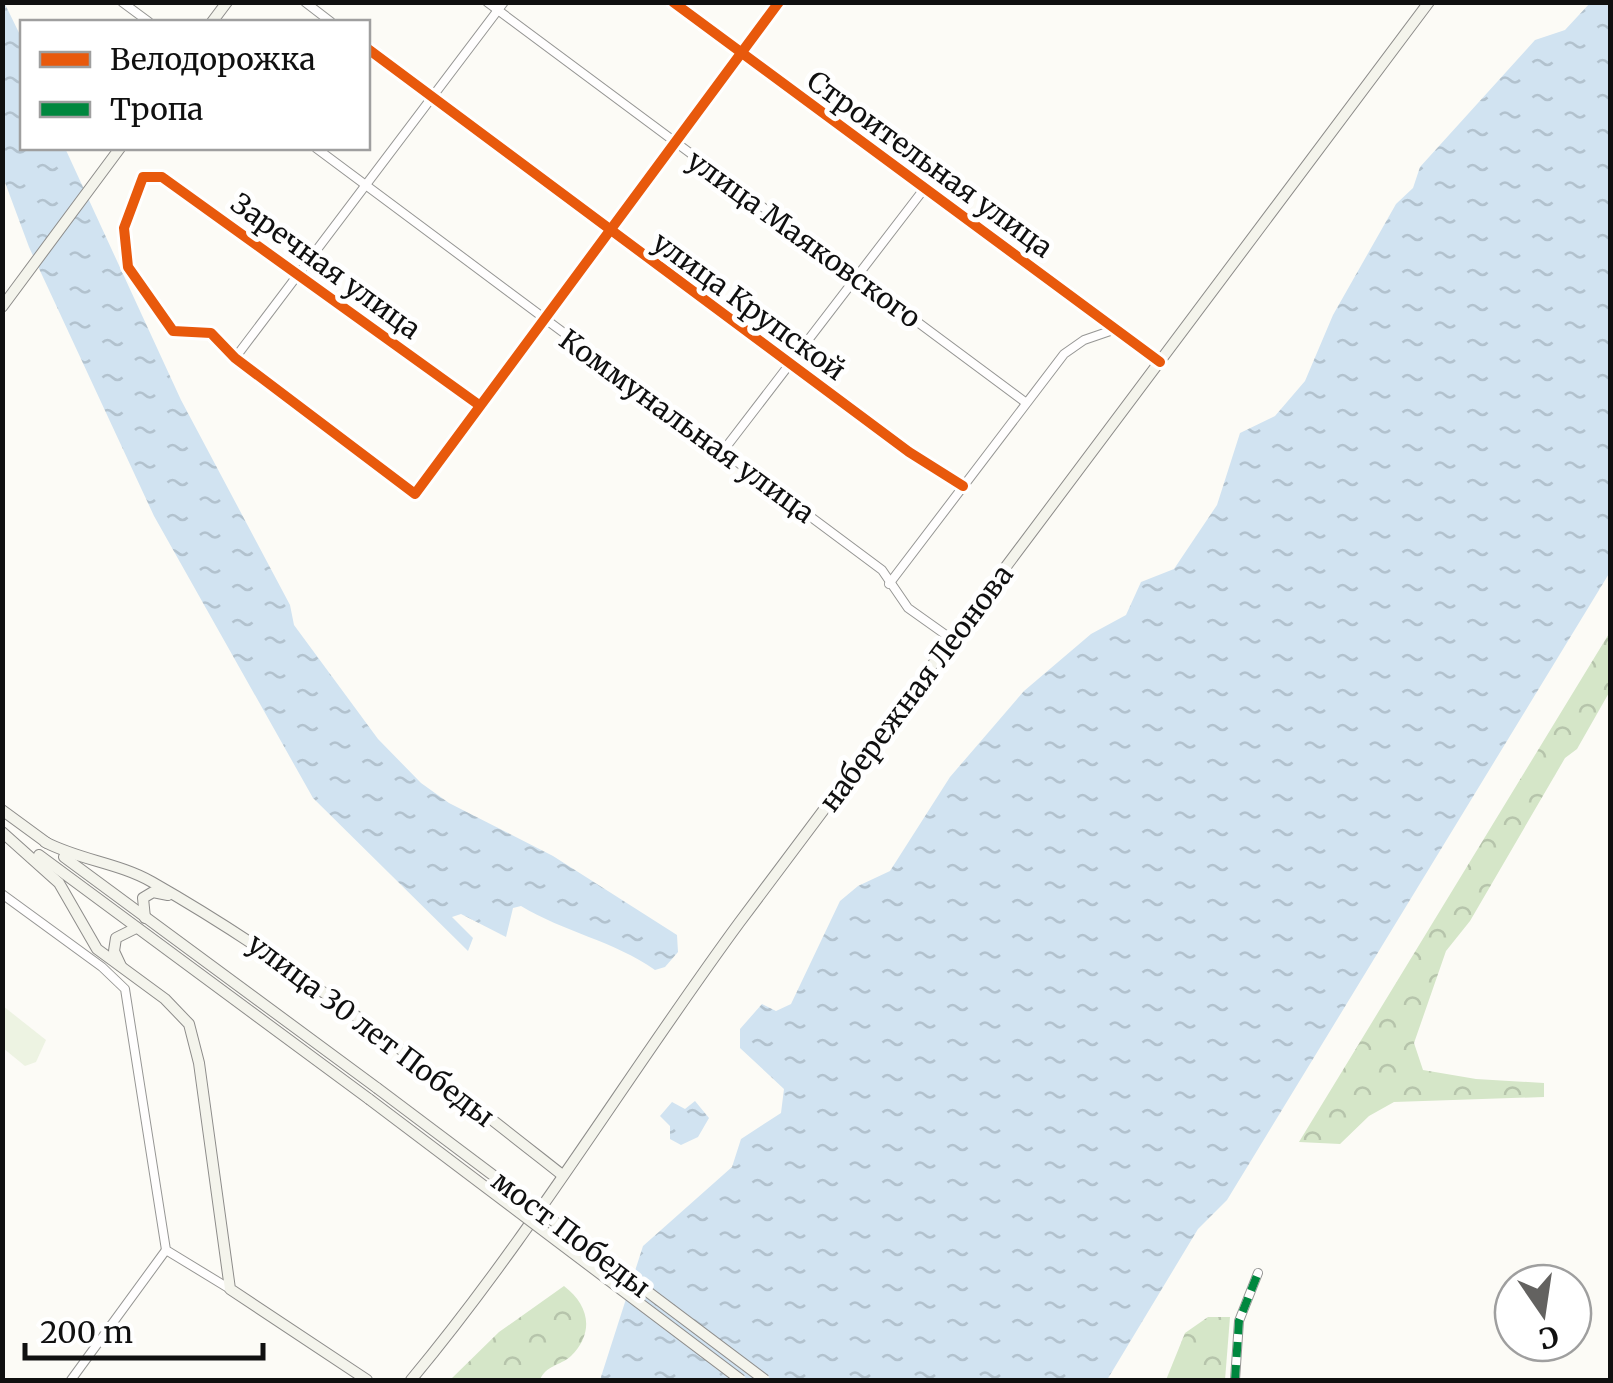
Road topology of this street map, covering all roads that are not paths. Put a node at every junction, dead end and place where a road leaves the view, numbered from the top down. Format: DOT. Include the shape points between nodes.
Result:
graph roads {
  1 [pos="122,2"];
  2 [pos="304,2"];
  3 [pos="486,2"];
  4 [pos="674,2"];
  5 [pos="779,2"];
  6 [pos="1430,2"];
  7 [pos="501,6"];
  8 [pos="145,20"];
  9 [pos="328,20"];
  10 [pos="370,52"];
  11 [pos="742,53"];
  12 [pos="432,98"];
  13 [pos="674,144"];
  14 [pos="119,150"];
  15 [pos="319,150"];
  16 [pos="366,185"];
  17 [pos="924,189"];
  18 [pos="610,231"];
  19 [pos="300,274"];
  20 [pos="856,276"];
  21 [pos="5,303"];
  22 [pos="544,320"];
  23 [pos="1116,329"];
  24 [pos="235,358"];
  25 [pos="1160,362"];
  26 [pos="790,363"];
  27 [pos="1025,402"];
  28 [pos="479,405"];
  29 [pos="723,451"];
  30 [pos="964,486"];
  31 [pos="889,584"];
  32 [pos="953,640"];
  33 [pos="2,810"];
  34 [pos="2,830"];
  35 [pos="45,842"];
  36 [pos="2,894"];
  37 [pos="173,896"];
  38 [pos="141,924"];
  39 [pos="122,966"];
  40 [pos="377,1088"];
  41 [pos="561,1174"];
  42 [pos="166,1250"];
  43 [pos="1258,1273"];
  44 [pos="230,1289"];
  45 [pos="70,1380"];
  46 [pos="367,1380"];
  47 [pos="412,1380"];
  48 [pos="741,1380"];
  49 [pos="765,1380"];
  50 [pos="1235,1380"];
  1 -- 8 [label="street"];
  2 -- 9 [label="street"];
  3 -- 7 [label="street, улица Маяковского"];
  4 -- 11 [label="street, Строительная улица"];
  5 -- 11 [label="street"];
  6 -- 25 [label="main road, набережная Леонова"];
  7 -- 12 [label="street"];
  7 -- 13 [label="street, улица Маяковского"];
  10 -- 12 [label="street, улица Крупской"];
  11 -- 13 [label="street"];
  11 -- 17 [label="street, Строительная улица"];
  12 -- 16 [label="street"];
  12 -- 18 [label="street, улица Крупской"];
  13 -- 18 [label="street"];
  13 -- 20 [label="street, улица Маяковского"];
  14 -- 21 [label="main road"];
  15 -- 16 [label="street, Коммунальная улица"];
  16 -- 19 [label="street"];
  16 -- 22 [label="street, Коммунальная улица"];
  17 -- 20 [label="street"];
  17 -- 23 [label="street, Строительная улица"];
  18 -- 22 [label="street"];
  18 -- 26 [label="street, улица Крупской"];
  19 -- 24 [label="street"];
  19 -- 24 [label="street, Заречная улица" via="162,176 143,176 124,228 128,267 173,331 211,333"];
  19 -- 28 [label="street, Заречная улица"];
  20 -- 26 [label="street"];
  20 -- 27 [label="street, улица Маяковского"];
  22 -- 28 [label="street"];
  22 -- 29 [label="street, Коммунальная улица"];
  23 -- 25 [label="street, Строительная улица"];
  23 -- 27 [label="street" via="1064,354"];
  24 -- 28 [label="street" via="415,494"];
  25 -- 32 [label="main road, набережная Леонова"];
  26 -- 29 [label="street"];
  26 -- 30 [label="street, улица Крупской"];
  27 -- 30 [label="street"];
  29 -- 31 [label="street, Коммунальная улица" via="882,570"];
  30 -- 31 [label="street"];
  31 -- 32 [label="street, Коммунальная улица" via="908,608"];
  32 -- 41 [label="main road, набережная Леонова" via="716,953"];
  33 -- 35 [label="main road, улица 30 лет Победы"];
  34 -- 38 [label="main road"];
  34 -- 39 [label="main road" via="59,882 88,937"];
  35 -- 37 [label="main road, улица 30 лет Победы" via="130,872"];
  35 -- 38 [label="main road, улица 30 лет Победы"];
  36 -- 42 [label="street" via="124,989"];
  37 -- 38 [label="main road" via="147,895"];
  37 -- 41 [label="main road, улица 30 лет Победы" via="315,983"];
  38 -- 39 [label="main road" via="116,938"];
  38 -- 40 [label="main road, улица 30 лет Победы"];
  38 -- 48 [label="main road, bridge"];
  39 -- 44 [label="main road" via="180,1012 194,1037"];
  40 -- 49 [label="main road, мост Победы, bridge"];
  41 -- 47 [label="main road, набережная Леонова" via="468,1313"];
  42 -- 44 [label="street"];
  42 -- 45 [label="street"];
  43 -- 50 [label="street" via="1239,1321"];
  44 -- 46 [label="main road"];
}
